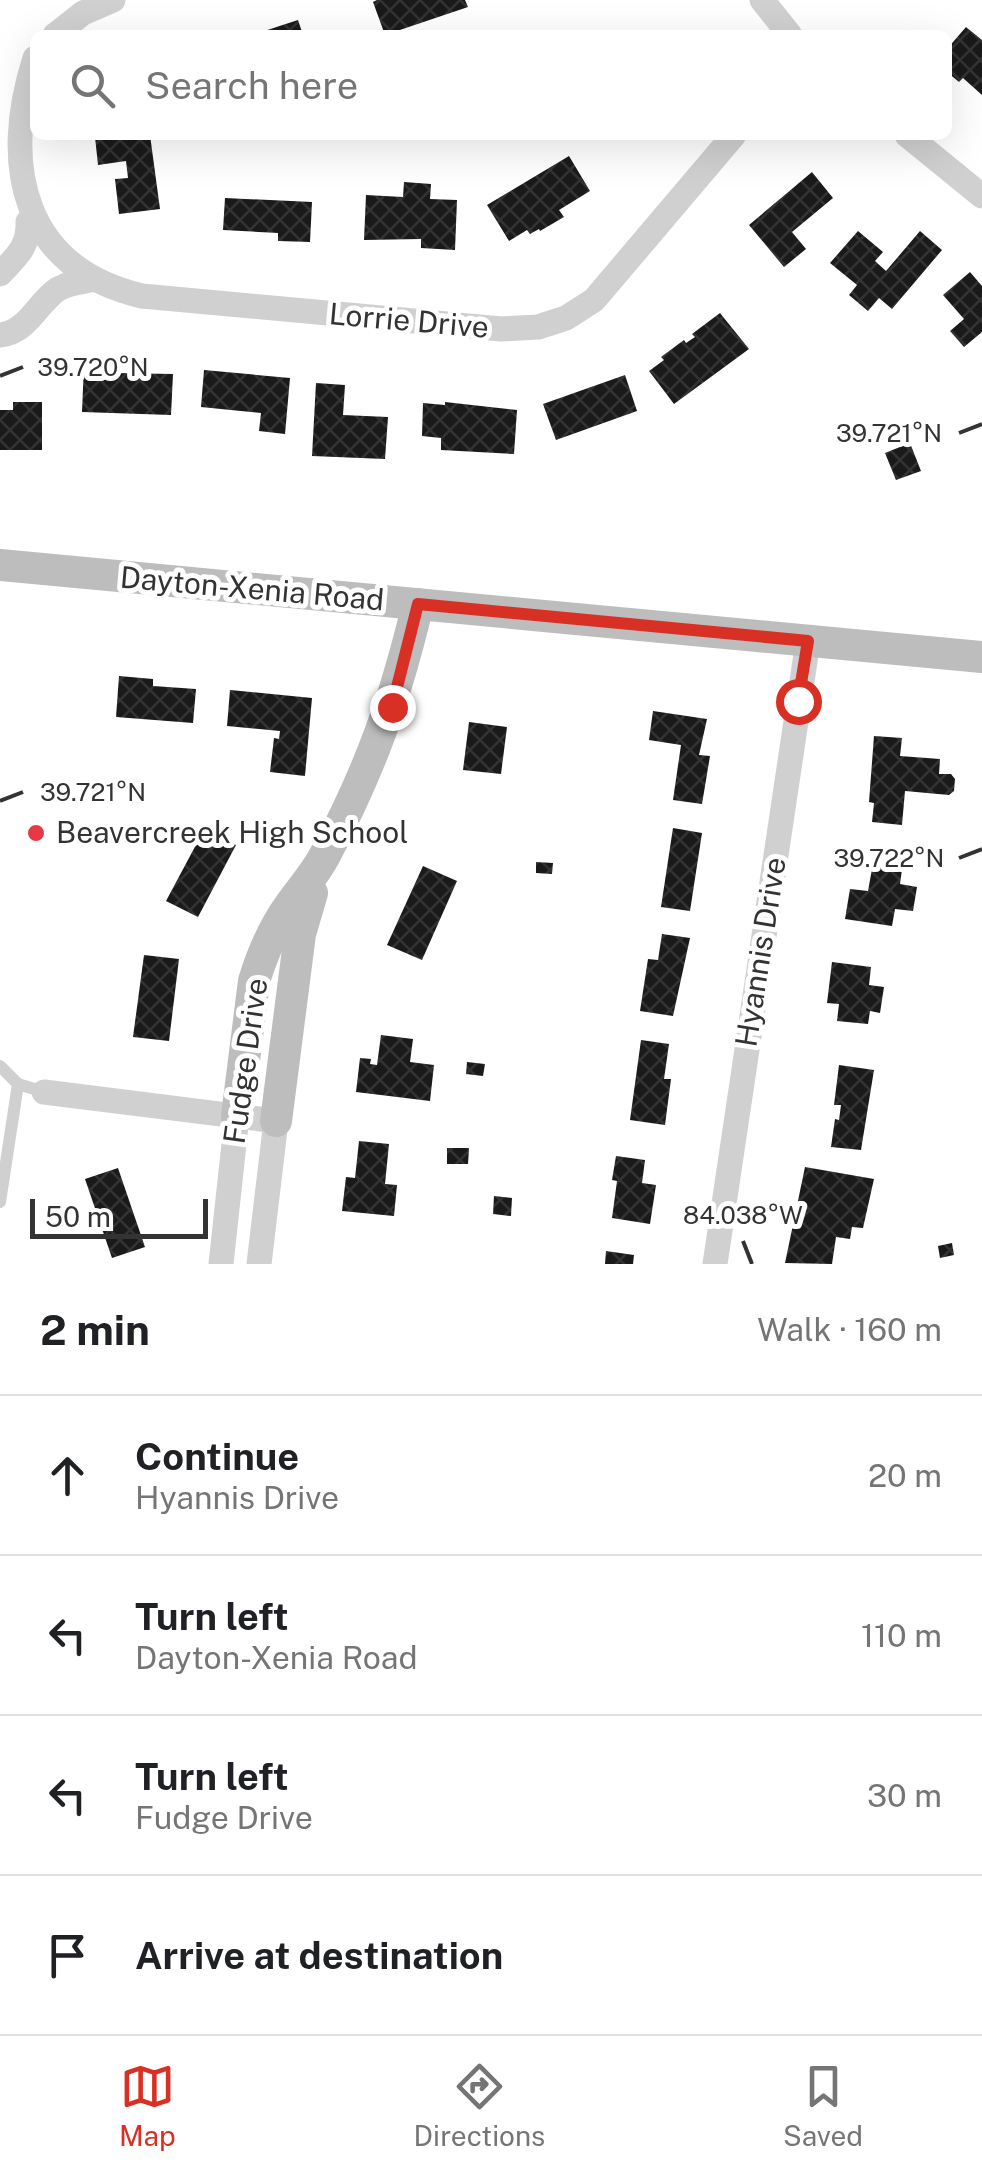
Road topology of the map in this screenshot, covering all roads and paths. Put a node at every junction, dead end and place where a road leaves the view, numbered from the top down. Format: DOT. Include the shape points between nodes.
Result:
graph roads {
  1 [pos="113,0"];
  2 [pos="762,0"];
  3 [pos="61,30"];
  4 [pos="786,30"];
  5 [pos="30,66"];
  6 [pos="730,140"];
  7 [pos="913,140"];
  8 [pos="982,196"];
  9 [pos="28,222"];
  10 [pos="0,274"];
  11 [pos="91,280"];
  12 [pos="0,335"];
  13 [pos="0,565"];
  14 [pos="418,604"];
  15 [pos="808,641"];
  16 [pos="982,657"];
  17 [pos="315,874"];
  18 [pos="0,1066"];
  19 [pos="18,1084"];
  20 [pos="44,1092"];
  21 [pos="237,1116"];
  22 [pos="276,1121"];
  23 [pos="0,1202"];
  24 [pos="221,1264"];
  25 [pos="259,1264"];
  26 [pos="715,1264"];
  1 -- 3 [label="street"];
  2 -- 4 [label="street"];
  5 -- 9 [label="street, Lorrie Drive" via="12,107 8,137 11,182"];
  6 -- 11 [label="street, Lorrie Drive" via="607,288 581,310 538,327 142,296"];
  7 -- 8 [label="street"];
  9 -- 10 [label="street" via="23,250"];
  9 -- 11 [label="street, Lorrie Drive" via="56,257"];
  11 -- 12 [label="street" via="56,290 17,331"];
  13 -- 14 [label="main road, Dayton-Xenia Road"];
  14 -- 15 [label="main road, Dayton-Xenia Road"];
  14 -- 17 [label="main road, Fudge Drive" via="374,756"];
  15 -- 16 [label="main road, Dayton-Xenia Road"];
  15 -- 26 [label="street, Hyannis Drive"];
  17 -- 21 [label="main road, Fudge Drive" via="287,908 260,960"];
  17 -- 22 [label="main road, Fudge Drive" via="300,934"];
  18 -- 19 [label="lane"];
  19 -- 20 [label="lane"];
  19 -- 23 [label="lane"];
  20 -- 21 [label="street"];
  21 -- 22 [label="street"];
  21 -- 24 [label="street, Fudge Drive"];
  22 -- 25 [label="street, Fudge Drive"];
}
